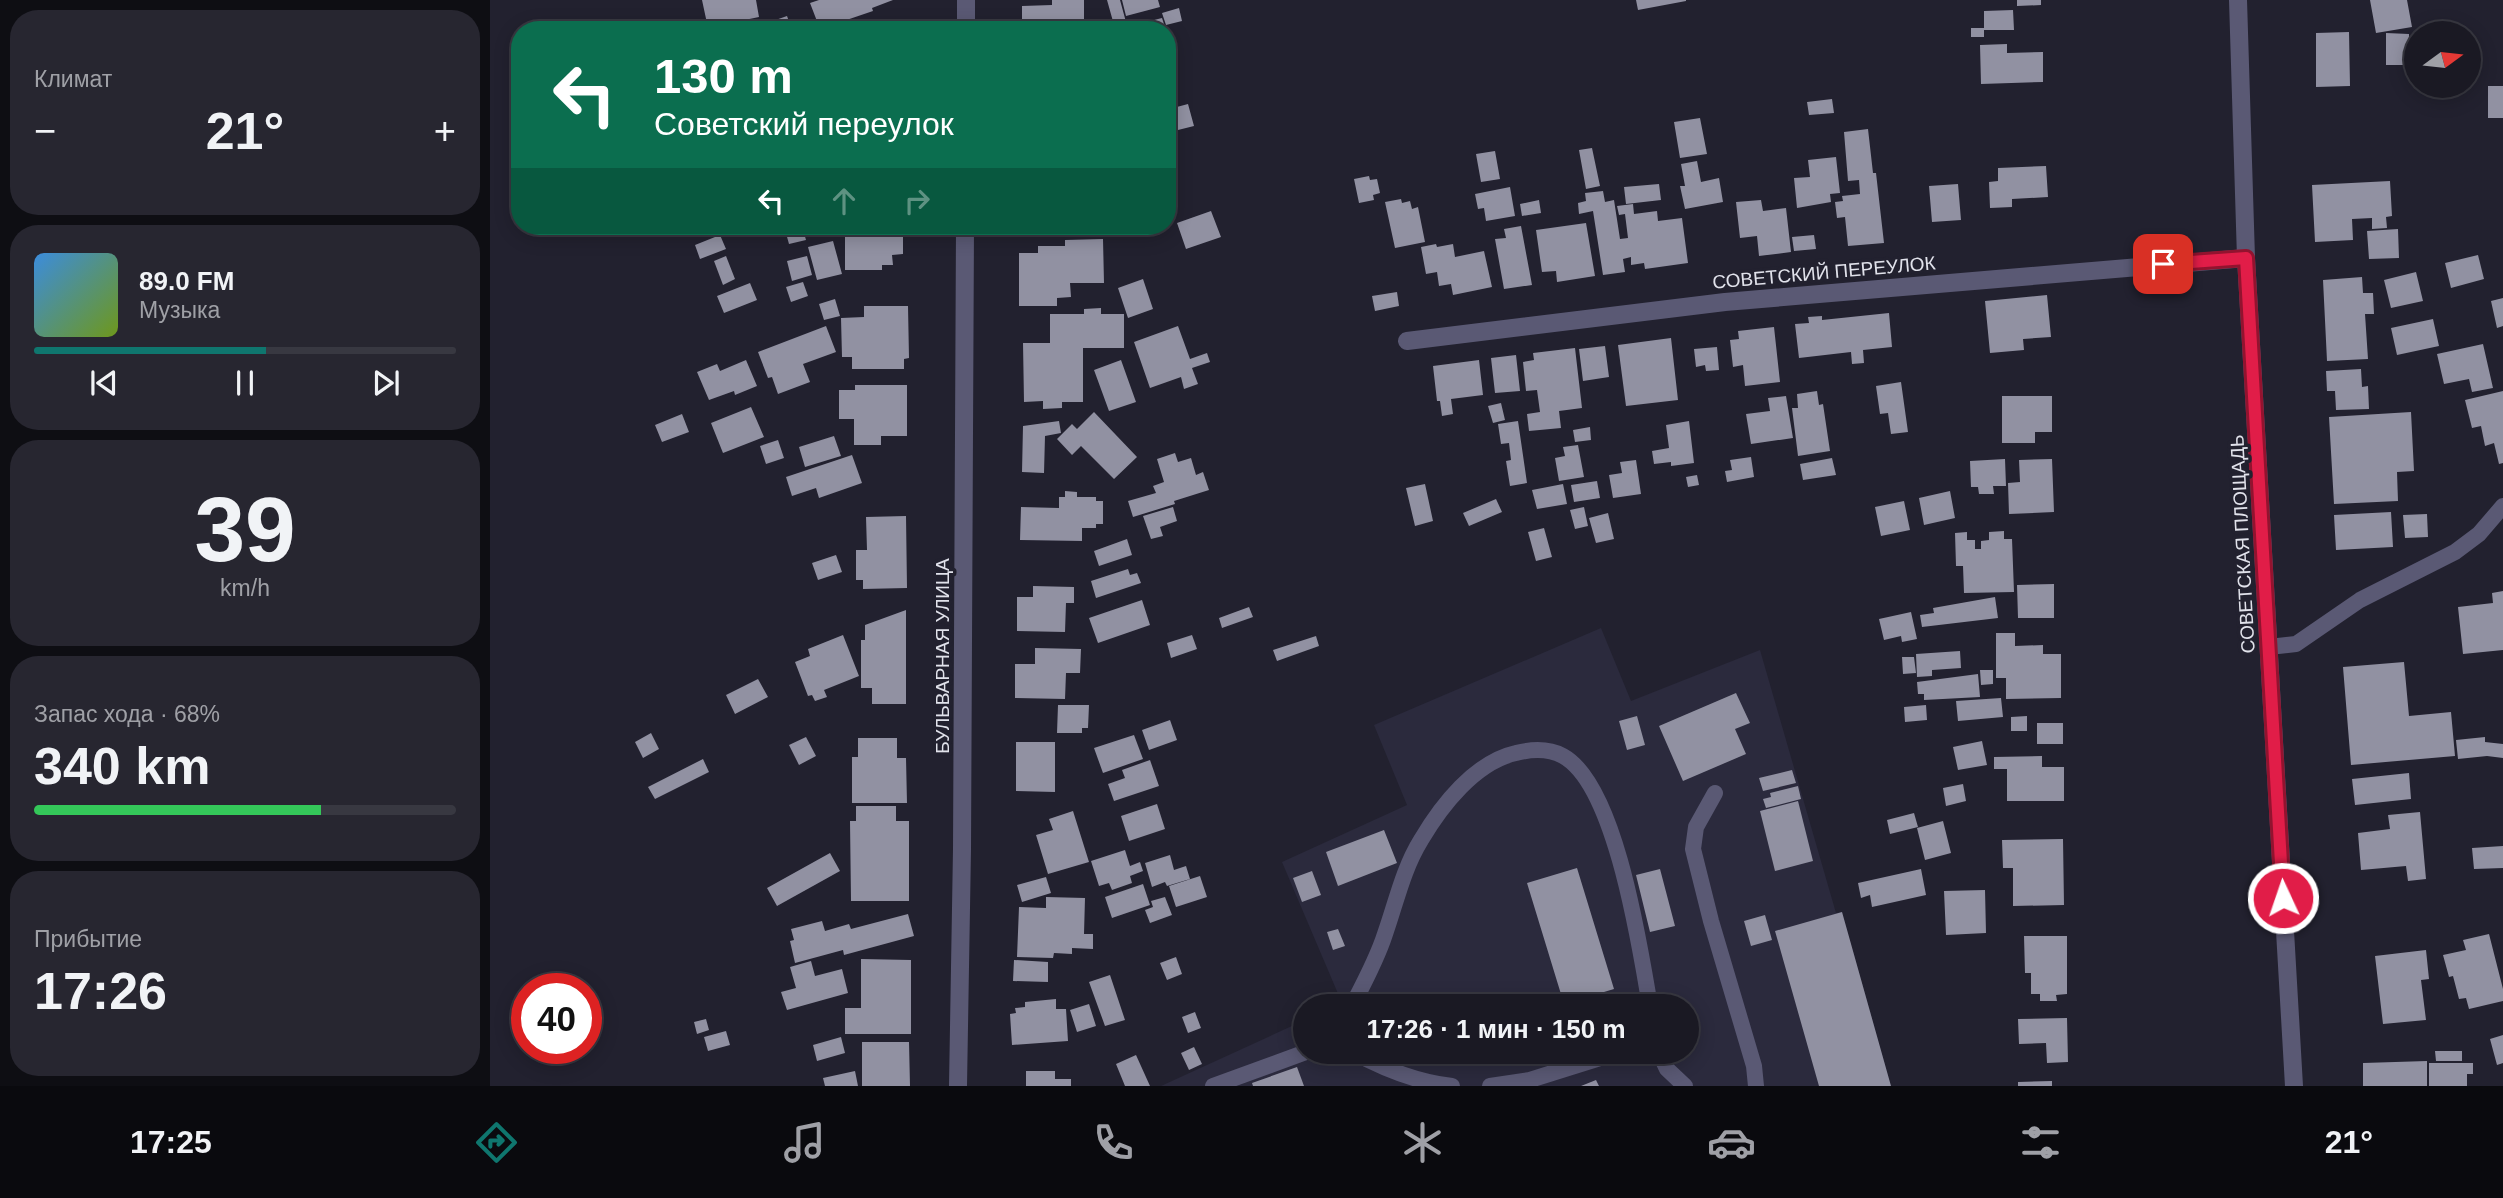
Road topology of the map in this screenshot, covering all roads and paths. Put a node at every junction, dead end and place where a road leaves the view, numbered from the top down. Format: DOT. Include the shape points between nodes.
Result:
graph roads {
  1 [pos="966,0"];
  2 [pos="2238,0"];
  3 [pos="966,21"];
  4 [pos="965,235"];
  5 [pos="2246,258"];
  6 [pos="1407,341"];
  7 [pos="2503,506"];
  8 [pos="2269,647"];
  9 [pos="1715,793"];
  10 [pos="1358,994"];
  11 [pos="1648,994"];
  12 [pos="1293,1057"];
  13 [pos="1376,1064"];
  14 [pos="1581,1064"];
  15 [pos="1664,1064"];
  16 [pos="958,1086"];
  17 [pos="1213,1086"];
  18 [pos="1452,1086"];
  19 [pos="1490,1086"];
  20 [pos="1685,1086"];
  21 [pos="1756,1086"];
  22 [pos="2294,1086"];
  1 -- 3 [label="street"];
  2 -- 5 [label="street, СОВЕТСКАЯ ПЛОЩАДЬ"];
  4 -- 16 [label="street, БУЛЬВАРНАЯ УЛИЦА"];
  5 -- 6 [label="street, СОВЕТСКИЙ ПЕРЕУЛОК" via="1725,302"];
  5 -- 8 [label="street, СОВЕТСКАЯ ПЛОЩАДЬ"];
  7 -- 8 [label="lane" via="2479,534 2455,552 2360,600 2296,644"];
  8 -- 22 [label="street, СОВЕТСКАЯ ПЛОЩАДЬ"];
  9 -- 21 [label="lane" via="1696,827 1693,849"];
  10 -- 11 [label="lane" via="1385,936 1409,865 1438,815 1479,771 1494,761 1533,750 1548,751 1577,767 1603,807 1638,936"];
  12 -- 17 [label="lane"];
  13 -- 18 [label="lane" via="1412,1079"];
  14 -- 19 [label="lane" via="1530,1080"];
  15 -- 20 [label="lane"];
}
